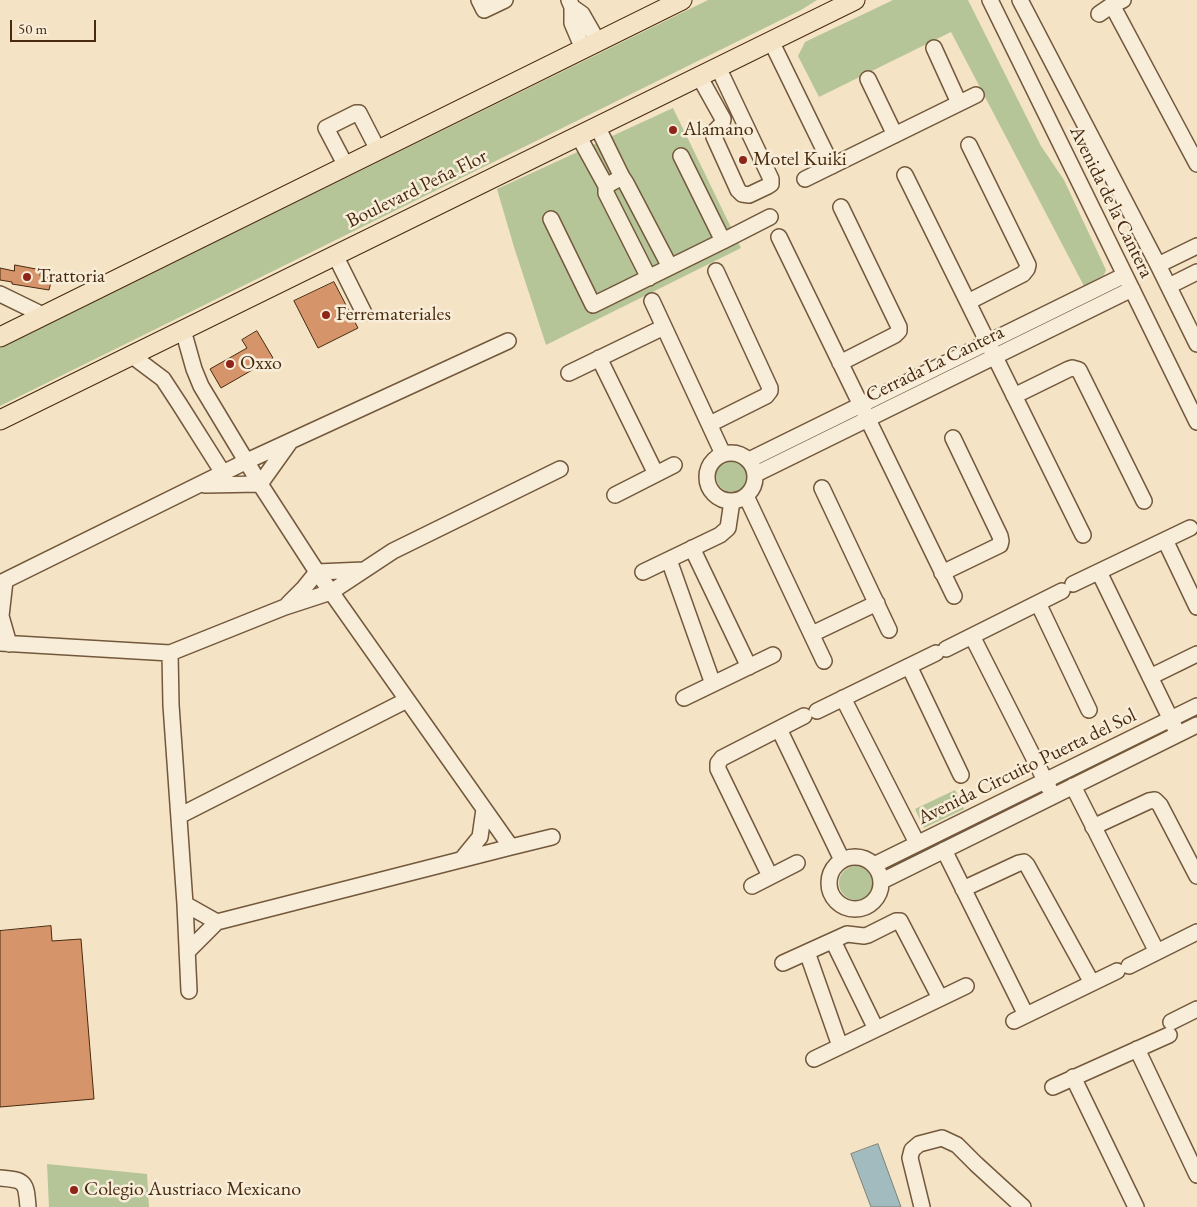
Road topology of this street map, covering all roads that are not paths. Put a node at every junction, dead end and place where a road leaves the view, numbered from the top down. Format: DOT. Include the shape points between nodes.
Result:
graph roads {
  1 [pos="479,0"];
  2 [pos="505,0"];
  3 [pos="682,0"];
  4 [pos="833,0"];
  5 [pos="855,0"];
  6 [pos="990,0"];
  7 [pos="1023,1"];
  8 [pos="570,3"];
  9 [pos="1117,3"];
  10 [pos="1099,14"];
  11 [pos="805,24"];
  12 [pos="771,41"];
  13 [pos="590,45"];
  14 [pos="934,48"];
  15 [pos="718,67"];
  16 [pos="700,76"];
  17 [pos="868,79"];
  18 [pos="976,95"];
  19 [pos="959,103"];
  20 [pos="741,115"];
  21 [pos="722,124"];
  22 [pos="597,126"];
  23 [pos="895,135"];
  24 [pos="578,136"];
  25 [pos="969,146"];
  26 [pos="378,150"];
  27 [pos="681,156"];
  28 [pos="1197,164"];
  29 [pos="346,166"];
  30 [pos="832,166"];
  31 [pos="905,175"];
  32 [pos="622,177"];
  33 [pos="805,180"];
  34 [pos="606,186"];
  35 [pos="841,207"];
  36 [pos="770,217"];
  37 [pos="551,219"];
  38 [pos="779,237"];
  39 [pos="723,241"];
  40 [pos="1196,249"];
  41 [pos="335,255"];
  42 [pos="1158,265"];
  43 [pos="670,267"];
  44 [pos="716,271"];
  45 [pos="1197,272"];
  46 [pos="1125,275"];
  47 [pos="649,278"];
  48 [pos="1168,286"];
  49 [pos="1132,289"];
  50 [pos="0,294"];
  51 [pos="652,301"];
  52 [pos="968,302"];
  53 [pos="364,313"];
  54 [pos="43,315"];
  55 [pos="664,327"];
  56 [pos="183,330"];
  57 [pos="0,337"];
  58 [pos="508,341"];
  59 [pos="988,342"];
  60 [pos="1197,344"];
  61 [pos="131,355"];
  62 [pos="995,357"];
  63 [pos="599,358"];
  64 [pos="840,363"];
  65 [pos="569,373"];
  66 [pos="1014,396"];
  67 [pos="860,405"];
  68 [pos="0,420"];
  69 [pos="867,420"];
  70 [pos="1197,422"];
  71 [pos="710,424"];
  72 [pos="953,438"];
  73 [pos="291,441"];
  74 [pos="723,454"];
  75 [pos="749,460"];
  76 [pos="247,461"];
  77 [pos="674,465"];
  78 [pos="560,469"];
  79 [pos="223,473"];
  80 [pos="656,474"];
  81 [pos="756,474"];
  82 [pos="260,484"];
  83 [pos="198,485"];
  84 [pos="822,488"];
  85 [pos="615,495"];
  86 [pos="739,499"];
  87 [pos="1144,502"];
  88 [pos="1190,528"];
  89 [pos="1083,535"];
  90 [pos="1165,540"];
  91 [pos="692,548"];
  92 [pos="669,560"];
  93 [pos="364,570"];
  94 [pos="317,572"];
  95 [pos="643,572"];
  96 [pos="1099,572"];
  97 [pos="942,573"];
  98 [pos="2,582"];
  99 [pos="331,592"];
  100 [pos="954,596"];
  101 [pos="877,603"];
  102 [pos="1038,603"];
  103 [pos="284,607"];
  104 [pos="1197,607"];
  105 [pos="889,630"];
  106 [pos="812,634"];
  107 [pos="972,636"];
  108 [pos="5,644"];
  109 [pos="170,653"];
  110 [pos="1197,654"];
  111 [pos="773,655"];
  112 [pos="824,661"];
  113 [pos="909,666"];
  114 [pos="749,667"];
  115 [pos="1150,677"];
  116 [pos="713,684"];
  117 [pos="684,698"];
  118 [pos="843,698"];
  119 [pos="407,700"];
  120 [pos="1197,706"];
  121 [pos="1089,710"];
  122 [pos="1170,719"];
  123 [pos="1197,725"];
  124 [pos="779,729"];
  125 [pos="1178,734"];
  126 [pos="961,775"];
  127 [pos="1045,781"];
  128 [pos="1073,786"];
  129 [pos="1053,796"];
  130 [pos="484,809"];
  131 [pos="179,816"];
  132 [pos="1094,828"];
  133 [pos="552,837"];
  134 [pos="917,844"];
  135 [pos="511,847"];
  136 [pos="944,850"];
  137 [pos="462,859"];
  138 [pos="842,860"];
  139 [pos="797,863"];
  140 [pos="874,864"];
  141 [pos="770,876"];
  142 [pos="1197,876"];
  143 [pos="882,881"];
  144 [pos="752,886"];
  145 [pos="964,889"];
  146 [pos="185,904"];
  147 [pos="851,908"];
  148 [pos="217,922"];
  149 [pos="1197,932"];
  150 [pos="847,934"];
  151 [pos="833,941"];
  152 [pos="187,952"];
  153 [pos="807,952"];
  154 [pos="1156,952"];
  155 [pos="783,963"];
  156 [pos="1092,984"];
  157 [pos="966,986"];
  158 [pos="189,991"];
  159 [pos="940,998"];
  160 [pos="1197,1009"];
  161 [pos="876,1029"];
  162 [pos="840,1046"];
  163 [pos="1136,1049"];
  164 [pos="814,1059"];
  165 [pos="1073,1078"];
  166 [pos="1053,1087"];
  167 [pos="1197,1175"];
  168 [pos="0,1178"];
  169 [pos="28,1207"];
  170 [pos="922,1207"];
  171 [pos="1023,1207"];
  172 [pos="1136,1207"];
  1 -- 2 [label="street" via="484,10"];
  3 -- 13 [label="main road"];
  4 -- 11 [label="main road"];
  5 -- 11 [label="main road, Boulevard Peña Flor"];
  6 -- 46 [label="street, Avenida de la Cantera"];
  7 -- 42 [label="street, Avenida de la Cantera"];
  8 -- 13 [label="street" via="582,14"];
  9 -- 10 [label="street"];
  9 -- 28 [label="street"];
  11 -- 12 [label="main road, Boulevard Peña Flor"];
  12 -- 15 [label="main road, Boulevard Peña Flor"];
  12 -- 30 [label="street"];
  13 -- 26 [label="main road"];
  14 -- 19 [label="street"];
  15 -- 16 [label="main road, Boulevard Peña Flor"];
  15 -- 20 [label="street"];
  16 -- 21 [label="street" via="723,119"];
  16 -- 22 [label="main road, Boulevard Peña Flor"];
  17 -- 23 [label="street"];
  18 -- 19 [label="street"];
  19 -- 23 [label="street"];
  20 -- 21 [label="street"];
  20 -- 21 [label="street" via="771,179 771,184 749,195 738,190 714,136"];
  22 -- 24 [label="main road, Boulevard Peña Flor"];
  22 -- 32 [label="street"];
  23 -- 30 [label="street"];
  24 -- 34 [label="street"];
  24 -- 41 [label="main road, Boulevard Peña Flor"];
  25 -- 52 [label="street" via="1028,265 1023,274"];
  26 -- 29 [label="main road"];
  26 -- 29 [label="street" via="359,113 326,128"];
  27 -- 39 [label="street"];
  29 -- 54 [label="main road"];
  30 -- 33 [label="street"];
  31 -- 52 [label="street"];
  32 -- 34 [label="street"];
  32 -- 43 [label="street"];
  34 -- 47 [label="street" via="606,193"];
  35 -- 64 [label="street" via="899,330 895,336"];
  36 -- 39 [label="street"];
  37 -- 47 [label="street" via="593,305"];
  38 -- 64 [label="street"];
  39 -- 43 [label="street"];
  40 -- 42 [label="street"];
  41 -- 53 [label="street"];
  41 -- 56 [label="main road, Boulevard Peña Flor"];
  42 -- 48 [label="street, Avenida de la Cantera"];
  43 -- 47 [label="street"];
  44 -- 71 [label="street" via="770,388 766,396"];
  45 -- 48 [label="street"];
  46 -- 49 [label="street, Avenida de la Cantera"];
  46 -- 59 [label="street, Cerrada La Cantera"];
  48 -- 60 [label="street, Avenida de la Cantera"];
  49 -- 62 [label="street, Cerrada La Cantera"];
  49 -- 70 [label="street, Avenida de la Cantera"];
  50 -- 54 [label="street"];
  51 -- 55 [label="street"];
  52 -- 59 [label="street"];
  54 -- 57 [label="main road"];
  55 -- 63 [label="street"];
  55 -- 71 [label="street"];
  56 -- 61 [label="main road, Boulevard Peña Flor"];
  56 -- 76 [label="street" via="201,386"];
  58 -- 73 [label="street"];
  59 -- 62 [label="street"];
  59 -- 67 [label="street, Cerrada La Cantera"];
  61 -- 68 [label="main road, Boulevard Peña Flor"];
  61 -- 79 [label="street" via="162,379"];
  62 -- 66 [label="street"];
  62 -- 69 [label="street, Cerrada La Cantera"];
  63 -- 65 [label="street"];
  63 -- 80 [label="street"];
  64 -- 67 [label="street"];
  66 -- 87 [label="street" via="1069,369 1078,370"];
  66 -- 89 [label="street"];
  67 -- 69 [label="street"];
  67 -- 75 [label="street, Cerrada La Cantera"];
  69 -- 81 [label="street, Cerrada La Cantera"];
  69 -- 97 [label="street"];
  71 -- 74 [label="street"];
  72 -- 97 [label="street" via="1001,541 1000,545"];
  73 -- 76 [label="street"];
  73 -- 82 [label="street"];
  74 -- 75 [label="street" via="737,453"];
  74 -- 86 [label="street" via="708,470 707,482 721,499"];
  75 -- 81 [label="street"];
  76 -- 79 [label="street"];
  76 -- 82 [label="street"];
  77 -- 80 [label="street"];
  78 -- 93 [label="street" via="393,551"];
  79 -- 83 [label="street"];
  80 -- 85 [label="street"];
  81 -- 86 [label="street" via="754,487"];
  82 -- 83 [label="street"];
  82 -- 94 [label="street"];
  83 -- 98 [label="street"];
  84 -- 101 [label="street"];
  86 -- 91 [label="street" via="728,528"];
  86 -- 106 [label="street"];
  88 -- 90 [label="street"];
  90 -- 96 [label="street"];
  90 -- 104 [label="street"];
  91 -- 92 [label="street"];
  91 -- 114 [label="street"];
  92 -- 95 [label="street"];
  92 -- 116 [label="street"];
  93 -- 94 [label="street"];
  93 -- 99 [label="street"];
  94 -- 99 [label="street"];
  94 -- 103 [label="street"];
  96 -- 102 [label="street"];
  96 -- 115 [label="street"];
  97 -- 100 [label="street"];
  98 -- 108 [label="street" via="1,616"];
  99 -- 103 [label="street"];
  99 -- 119 [label="street"];
  101 -- 105 [label="street"];
  101 -- 106 [label="street"];
  102 -- 107 [label="street"];
  102 -- 121 [label="street"];
  103 -- 109 [label="street"];
  106 -- 112 [label="street"];
  107 -- 113 [label="street"];
  107 -- 127 [label="street"];
  108 -- 109 [label="street"];
  109 -- 131 [label="street"];
  110 -- 115 [label="street"];
  111 -- 114 [label="street"];
  113 -- 118 [label="street"];
  113 -- 126 [label="street"];
  114 -- 116 [label="street"];
  115 -- 122 [label="street"];
  116 -- 117 [label="street"];
  118 -- 124 [label="street"];
  118 -- 134 [label="street"];
  119 -- 130 [label="street"];
  119 -- 131 [label="street"];
  120 -- 122 [label="street, Avenida Circuito Puerta del Sol"];
  122 -- 125 [label="street"];
  122 -- 127 [label="street, Avenida Circuito Puerta del Sol"];
  123 -- 125 [label="street, Avenida Circuito Puerta del Sol"];
  124 -- 138 [label="street"];
  124 -- 141 [label="street" via="722,758 717,766"];
  125 -- 128 [label="street, Avenida Circuito Puerta del Sol"];
  127 -- 129 [label="street"];
  127 -- 134 [label="street, Avenida Circuito Puerta del Sol"];
  128 -- 129 [label="street, Avenida Circuito Puerta del Sol"];
  128 -- 132 [label="street"];
  129 -- 136 [label="street, Avenida Circuito Puerta del Sol"];
  130 -- 135 [label="street"];
  130 -- 137 [label="street" via="480,836"];
  131 -- 146 [label="street"];
  132 -- 142 [label="street" via="1155,800"];
  132 -- 154 [label="street"];
  133 -- 135 [label="street"];
  134 -- 140 [label="street, Avenida Circuito Puerta del Sol"];
  135 -- 137 [label="street"];
  136 -- 143 [label="street, Avenida Circuito Puerta del Sol"];
  136 -- 145 [label="street"];
  137 -- 148 [label="street"];
  138 -- 140 [label="street" via="859,857"];
  138 -- 147 [label="street" via="831,873 830,889 839,904"];
  139 -- 141 [label="street"];
  140 -- 143 [label="street"];
  141 -- 144 [label="street"];
  143 -- 147 [label="street" via="878,897 872,904"];
  145 -- 156 [label="street" via="1024,862"];
  145 -- 156 [label="street" via="1020,1018"];
  146 -- 148 [label="street"];
  146 -- 152 [label="street"];
  147 -- 150 [label="street"];
  148 -- 152 [label="street"];
  149 -- 154 [label="street"];
  150 -- 151 [label="street"];
  150 -- 159 [label="street" via="864,936 900,921"];
  151 -- 153 [label="street"];
  151 -- 161 [label="street"];
  152 -- 158 [label="street"];
  153 -- 155 [label="street"];
  153 -- 162 [label="street"];
  154 -- 156 [label="street"];
  157 -- 159 [label="street"];
  159 -- 161 [label="street"];
  160 -- 163 [label="street"];
  161 -- 162 [label="street"];
  162 -- 164 [label="street"];
  163 -- 165 [label="street"];
  163 -- 167 [label="street"];
  165 -- 166 [label="street"];
  165 -- 172 [label="street"];
  168 -- 169 [label="street" via="23,1183"];
  170 -- 171 [label="street" via="910,1158 912,1150 919,1144 942,1138 956,1145"];
}
